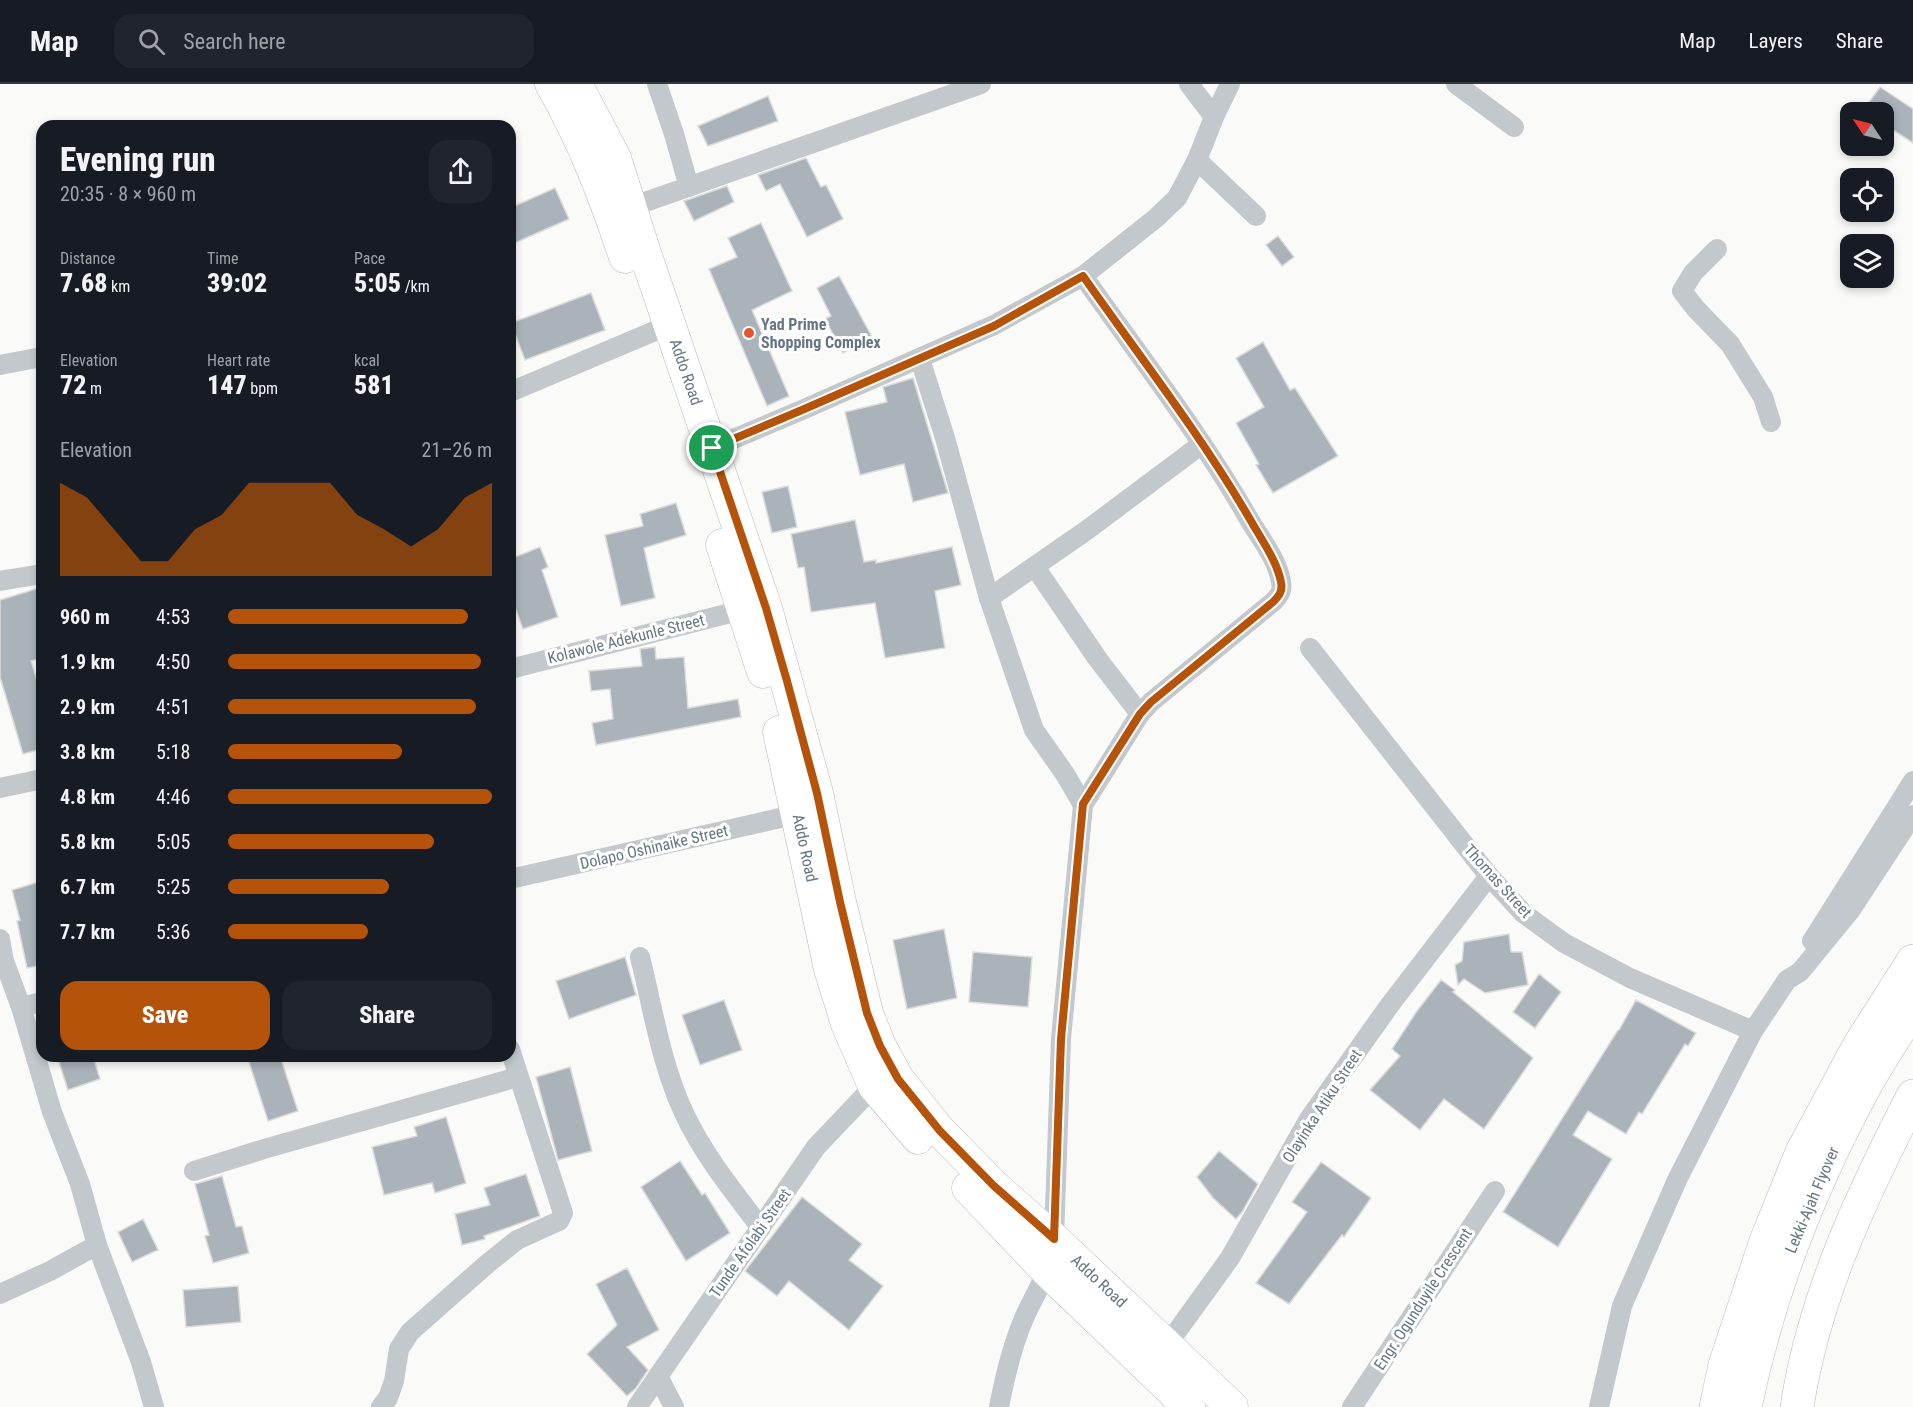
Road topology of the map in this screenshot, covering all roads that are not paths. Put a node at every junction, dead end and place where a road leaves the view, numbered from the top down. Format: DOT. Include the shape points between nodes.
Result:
graph roads {
  1 [pos="551,84"];
  2 [pos="576,84"];
  3 [pos="657,84"];
  4 [pos="981,84"];
  5 [pos="1189,84"];
  6 [pos="1230,84"];
  7 [pos="1456,84"];
  8 [pos="1214,117"];
  9 [pos="1514,127"];
  10 [pos="1197,160"];
  11 [pos="689,187"];
  12 [pos="631,207"];
  13 [pos="1256,216"];
  14 [pos="1717,249"];
  15 [pos="1083,276"];
  16 [pos="660,329"];
  17 [pos="36,358"];
  18 [pos="920,359"];
  19 [pos="0,366"];
  20 [pos="516,389"];
  21 [pos="1771,422"];
  22 [pos="1202,444"];
  23 [pos="712,448"];
  24 [pos="1035,567"];
  25 [pos="36,575"];
  26 [pos="0,581"];
  27 [pos="989,598"];
  28 [pos="742,610"];
  29 [pos="1310,648"];
  30 [pos="516,667"];
  31 [pos="1140,714"];
  32 [pos="36,780"];
  33 [pos="1913,781"];
  34 [pos="0,788"];
  35 [pos="1083,804"];
  36 [pos="798,814"];
  37 [pos="1913,815"];
  38 [pos="1489,876"];
  39 [pos="516,878"];
  40 [pos="0,939"];
  41 [pos="640,957"];
  42 [pos="1913,961"];
  43 [pos="1787,980"];
  44 [pos="36,1003"];
  45 [pos="21,1007"];
  46 [pos="1913,1008"];
  47 [pos="1753,1031"];
  48 [pos="1913,1048"];
  49 [pos="36,1058"];
  50 [pos="37,1062"];
  51 [pos="514,1062"];
  52 [pos="518,1077"];
  53 [pos="874,1086"];
  54 [pos="1913,1096"];
  55 [pos="194,1171"];
  56 [pos="1495,1191"];
  57 [pos="761,1228"];
  58 [pos="1054,1239"];
  59 [pos="97,1245"];
  60 [pos="1046,1270"];
  61 [pos="0,1294"];
  62 [pos="1167,1345"];
  63 [pos="658,1376"];
  64 [pos="154,1407"];
  65 [pos="381,1407"];
  66 [pos="637,1407"];
  67 [pos="674,1407"];
  68 [pos="999,1407"];
  69 [pos="1189,1407"];
  70 [pos="1232,1407"];
  71 [pos="1352,1407"];
  72 [pos="1599,1407"];
  73 [pos="1716,1407"];
  74 [pos="1745,1407"];
  75 [pos="1768,1407"];
  76 [pos="1797,1407"];
  1 -- 16 [label="main road, Addo Road" via="595,172"];
  2 -- 12 [label="main road, Addo Road" via="615,158"];
  3 -- 11 [label="street"];
  4 -- 11 [label="street"];
  5 -- 8 [label="street"];
  6 -- 8 [label="street"];
  7 -- 9 [label="street"];
  8 -- 10 [label="street"];
  10 -- 13 [label="street"];
  10 -- 15 [label="street" via="1177,198"];
  11 -- 12 [label="street"];
  12 -- 16 [label="main road, Addo Road"];
  14 -- 21 [label="street" via="1693,273 1682,291 1730,344 1763,397"];
  15 -- 18 [label="street" via="994,326"];
  15 -- 22 [label="street"];
  16 -- 20 [label="street"];
  16 -- 23 [label="main road, Addo Road"];
  16 -- 28 [label="main road, Addo Road"];
  17 -- 19 [label="street"];
  18 -- 23 [label="street"];
  18 -- 27 [label="street"];
  22 -- 24 [label="street"];
  22 -- 31 [label="street" via="1272,558 1282,588 1273,602"];
  23 -- 58 [label="main road, Addo Road" via="766,608 792,700 865,1002 880,1046 898,1079 940,1131"];
  24 -- 27 [label="street"];
  24 -- 31 [label="street"];
  25 -- 26 [label="street"];
  27 -- 35 [label="street" via="1034,730"];
  28 -- 30 [label="street, Kolawole Adekunle Street"];
  28 -- 36 [label="main road, Addo Road" via="767,685"];
  29 -- 38 [label="street, Thomas Street"];
  31 -- 35 [label="street"];
  32 -- 34 [label="street"];
  33 -- 43 [label="street"];
  35 -- 58 [label="street" via="1061,1039"];
  36 -- 39 [label="street, Dolapo Oshinaike Street"];
  36 -- 53 [label="main road, Addo Road" via="830,969 847,1024"];
  37 -- 43 [label="street" via="1850,911 1800,972"];
  38 -- 47 [label="street, Thomas Street" via="1523,913 1564,943 1630,978"];
  38 -- 62 [label="street, Olayinka Atiku Street" via="1309,1119 1230,1258"];
  40 -- 45 [label="street"];
  41 -- 57 [label="street" via="668,1073 683,1112 715,1166"];
  42 -- 73 [label="highway" via="1859,1046 1802,1152 1766,1241 1725,1365"];
  43 -- 47 [label="street"];
  44 -- 45 [label="street"];
  45 -- 49 [label="street"];
  46 -- 74 [label="highway, Lekki-Ajah Flyover" via="1866,1084 1821,1171 1768,1314"];
  47 -- 72 [label="street" via="1677,1180 1622,1306"];
  48 -- 75 [label="highway, Lekki-Ajah Flyover" via="1841,1179 1815,1242 1774,1374"];
  50 -- 59 [label="street"];
  51 -- 52 [label="street"];
  52 -- 55 [label="street"];
  52 -- 65 [label="street" via="562,1218 517,1240 410,1332 399,1349 394,1381"];
  53 -- 57 [label="street, Tunde Afolabi Street" via="816,1148"];
  53 -- 60 [label="main road, Addo Road" via="927,1148"];
  54 -- 76 [label="highway" via="1870,1179 1822,1300"];
  56 -- 71 [label="street, Engr. Ogunduyile Crescent"];
  57 -- 63 [label="street, Tunde Afolabi Street"];
  58 -- 62 [label="main road, Addo Road"];
  59 -- 61 [label="street"];
  59 -- 64 [label="street"];
  60 -- 68 [label="street" via="1014,1344"];
  60 -- 69 [label="main road, Addo Road"];
  62 -- 70 [label="main road, Addo Road"];
  63 -- 66 [label="street, Tunde Afolabi Street"];
  63 -- 67 [label="street"];
}
